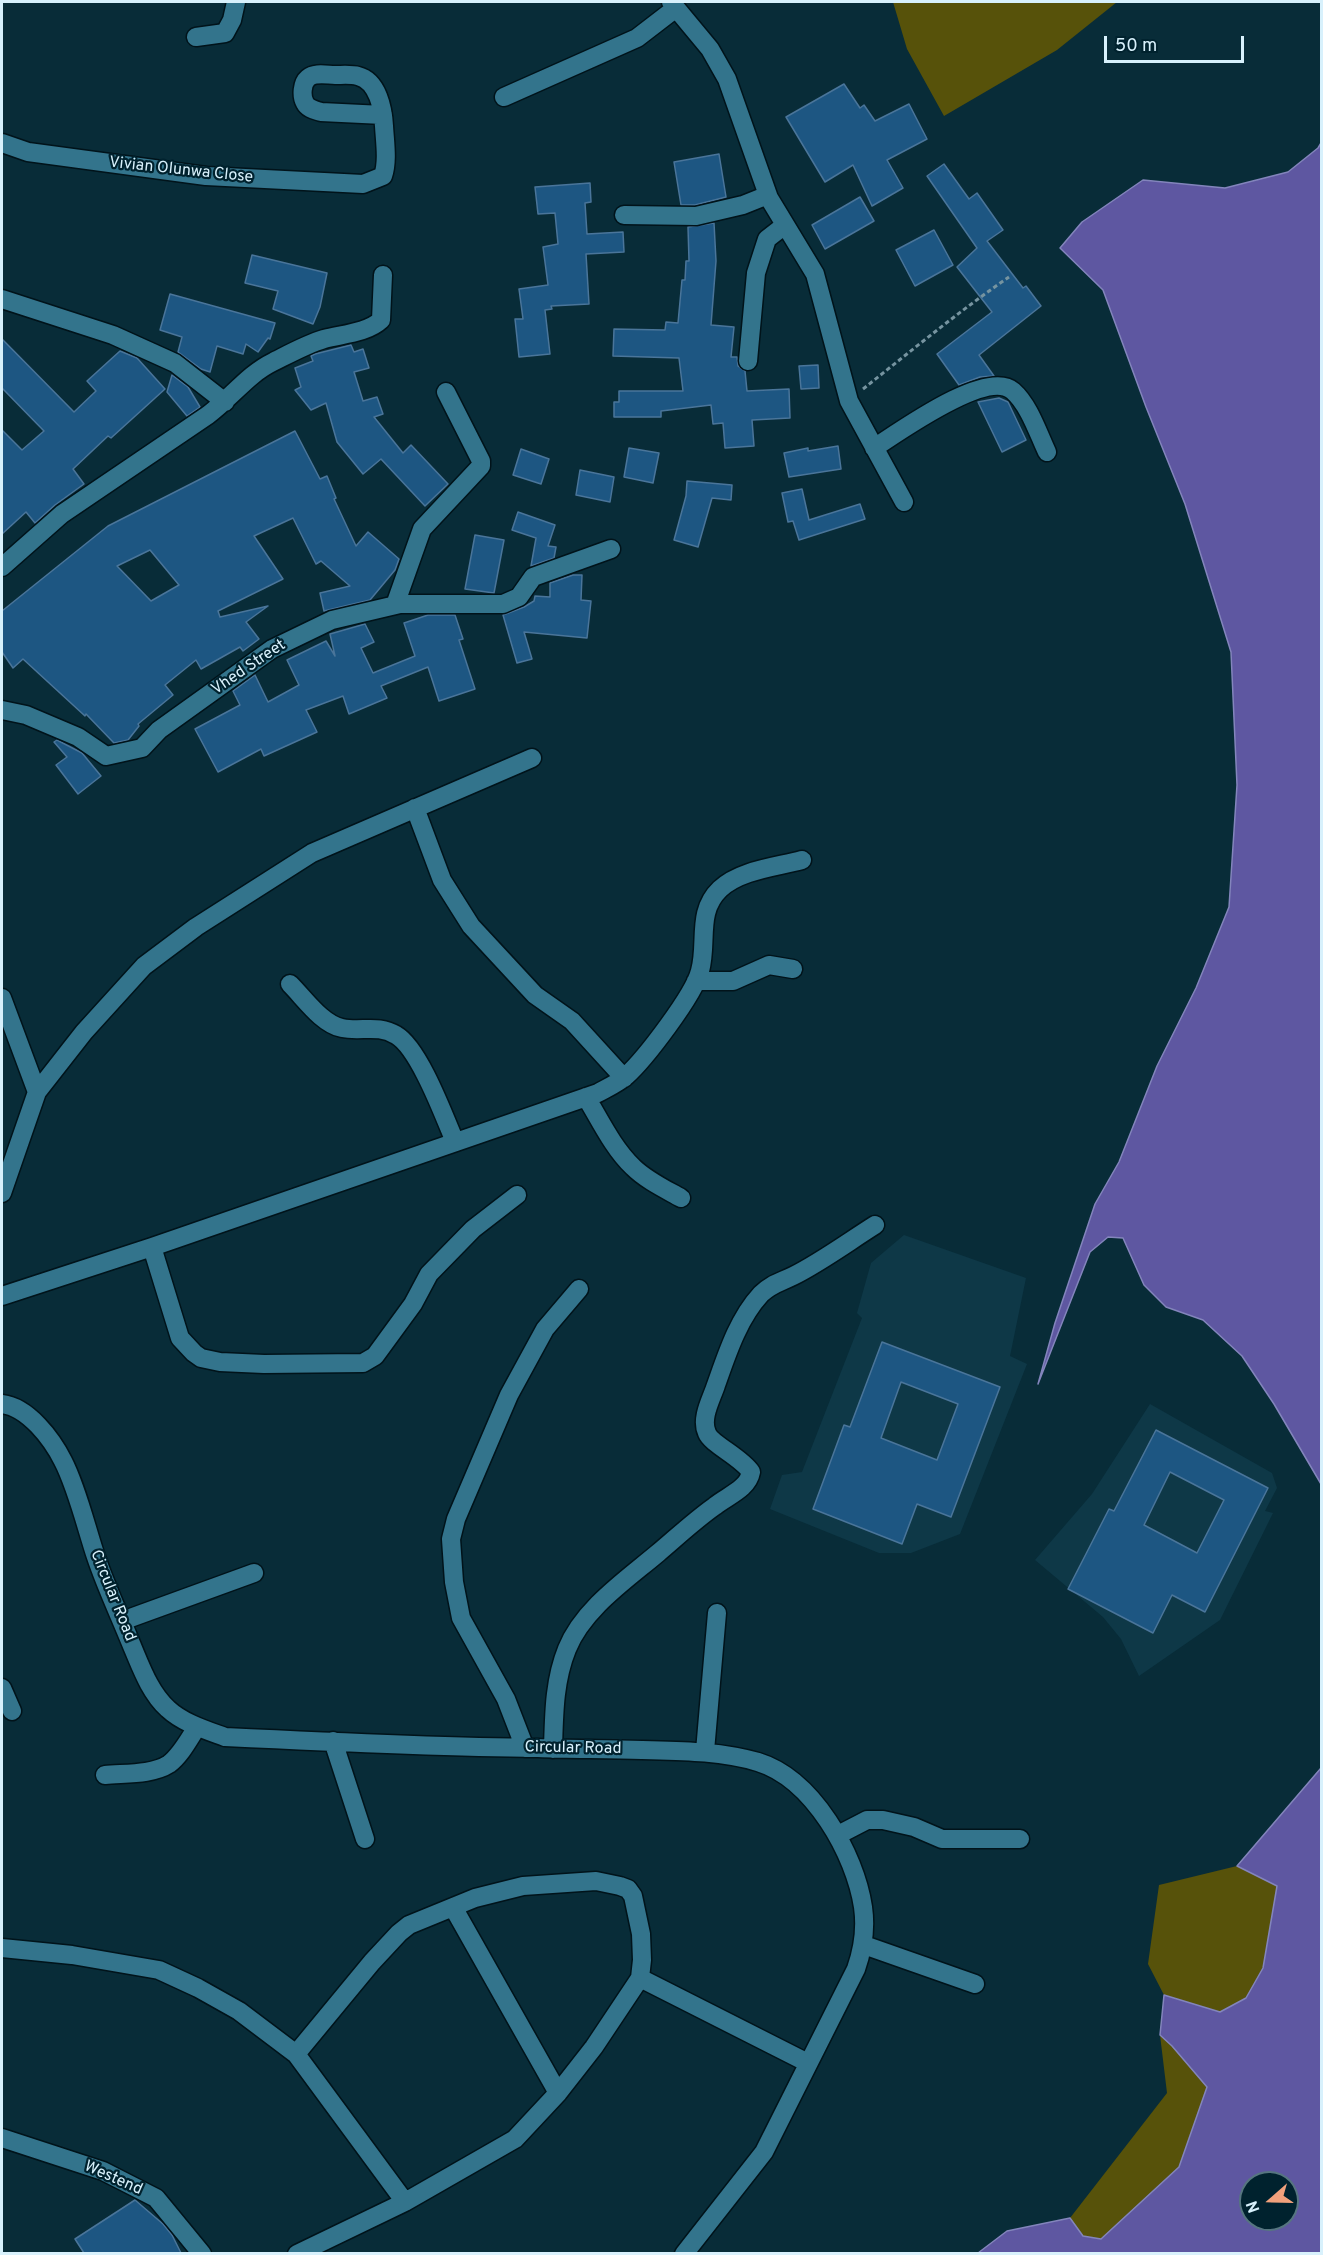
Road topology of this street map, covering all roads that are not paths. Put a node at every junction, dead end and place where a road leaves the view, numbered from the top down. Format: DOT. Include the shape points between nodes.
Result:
graph roads {
  1 [pos="236,2"];
  2 [pos="673,5"];
  3 [pos="196,37"];
  4 [pos="504,97"];
  5 [pos="383,115"];
  6 [pos="2,143"];
  7 [pos="768,195"];
  8 [pos="624,215"];
  9 [pos="785,225"];
  10 [pos="383,275"];
  11 [pos="2,299"];
  12 [pos="748,361"];
  13 [pos="446,392"];
  14 [pos="225,402"];
  15 [pos="874,448"];
  16 [pos="1047,452"];
  17 [pos="904,502"];
  18 [pos="611,549"];
  19 [pos="2,567"];
  20 [pos="395,605"];
  21 [pos="2,710"];
  22 [pos="532,759"];
  23 [pos="415,808"];
  24 [pos="802,860"];
  25 [pos="793,969"];
  26 [pos="696,981"];
  27 [pos="290,984"];
  28 [pos="2,998"];
  29 [pos="624,1077"];
  30 [pos="37,1092"];
  31 [pos="586,1097"];
  32 [pos="454,1142"];
  33 [pos="2,1193"];
  34 [pos="517,1195"];
  35 [pos="681,1198"];
  36 [pos="875,1225"];
  37 [pos="152,1247"];
  38 [pos="579,1288"];
  39 [pos="2,1296"];
  40 [pos="2,1404"];
  41 [pos="254,1574"];
  42 [pos="717,1613"];
  43 [pos="122,1621"];
  44 [pos="2,1688"];
  45 [pos="12,1711"];
  46 [pos="197,1727"];
  47 [pos="333,1741"];
  48 [pos="525,1748"];
  49 [pos="553,1749"];
  50 [pos="705,1751"];
  51 [pos="105,1775"];
  52 [pos="838,1835"];
  53 [pos="365,1839"];
  54 [pos="1020,1839"];
  55 [pos="453,1907"];
  56 [pos="864,1945"];
  57 [pos="2,1947"];
  58 [pos="640,1978"];
  59 [pos="975,1984"];
  60 [pos="296,2055"];
  61 [pos="808,2063"];
  62 [pos="558,2093"];
  63 [pos="2,2138"];
  64 [pos="405,2202"];
  65 [pos="202,2253"];
  66 [pos="297,2253"];
  67 [pos="684,2253"];
  1 -- 3 [label="street" via="225,33"];
  2 -- 4 [label="street" via="637,38"];
  2 -- 7 [label="street" via="710,50 727,79"];
  5 -- 6 [label="street, Vivian Olunwa Close" via="386,168 383,177 363,184 206,177 28,152"];
  7 -- 8 [label="street" via="696,216"];
  7 -- 9 [label="street"];
  9 -- 12 [label="street" via="767,239 756,273"];
  9 -- 15 [label="street" via="815,274 849,400"];
  10 -- 14 [label="street" via="381,320 374,327 322,340 270,363"];
  11 -- 14 [label="street" via="113,335 175,363"];
  13 -- 20 [label="street" via="482,461 481,466 422,529"];
  14 -- 19 [label="street" via="62,514"];
  15 -- 16 [label="street" via="949,402 1000,385 1013,390 1023,404"];
  15 -- 17 [label="street"];
  18 -- 20 [label="street, Vhed Street" via="534,577 519,597 503,604"];
  20 -- 21 [label="street, Vhed Street" via="332,620 272,649 159,730 142,748 106,756 78,737 26,715"];
  22 -- 23 [label="street"];
  23 -- 29 [label="street" via="442,880 471,926 535,995 572,1021"];
  23 -- 30 [label="street" via="312,854 196,927 144,966 84,1032"];
  24 -- 26 [label="street" via="738,877 719,890 704,913 705,941"];
  25 -- 26 [label="street" via="769,965 733,981"];
  26 -- 29 [label="street" via="643,1059"];
  27 -- 32 [label="street" via="327,1021 341,1028 380,1028 398,1035 411,1049"];
  28 -- 30 [label="street"];
  29 -- 31 [label="street"];
  30 -- 33 [label="street"];
  31 -- 32 [label="street"];
  31 -- 35 [label="street" via="634,1168"];
  32 -- 37 [label="street"];
  34 -- 37 [label="street" via="472,1229 429,1274 413,1304 375,1356 363,1363 264,1364 201,1358 180,1338"];
  36 -- 49 [label="street" via="793,1276 773,1284 749,1311 730,1345 706,1414 705,1428 710,1439 747,1467 750,1478 608,1595 578,1629 567,1649 555,1689"];
  37 -- 39 [label="street"];
  38 -- 48 [label="street" via="544,1329 509,1395 451,1539 461,1618 506,1699"];
  40 -- 43 [label="street, Circular Road" via="37,1425 64,1461 101,1572"];
  41 -- 43 [label="street"];
  42 -- 50 [label="street"];
  43 -- 46 [label="street, Circular Road" via="157,1696 169,1710"];
  44 -- 45 [label="street"];
  46 -- 47 [label="street, Circular Road" via="225,1737"];
  46 -- 51 [label="street" via="168,1764"];
  47 -- 48 [label="street, Circular Road"];
  47 -- 53 [label="street"];
  48 -- 49 [label="street, Circular Road"];
  49 -- 50 [label="street, Circular Road"];
  50 -- 52 [label="street, Circular Road" via="760,1763 783,1775 819,1807"];
  52 -- 54 [label="street" via="867,1820 883,1820 942,1839"];
  52 -- 56 [label="street, Circular Road" via="864,1908"];
  55 -- 58 [label="street" via="523,1886 596,1881 620,1886 631,1892 636,1905 641,1934"];
  55 -- 60 [label="street" via="399,1933"];
  55 -- 62 [label="street"];
  56 -- 59 [label="street"];
  56 -- 61 [label="street, Circular Road" via="856,1969"];
  57 -- 60 [label="street" via="159,1970 238,2011"];
  58 -- 61 [label="street"];
  58 -- 62 [label="street"];
  60 -- 64 [label="street"];
  61 -- 67 [label="street, Circular Road" via="764,2152"];
  62 -- 64 [label="street" via="515,2139"];
  63 -- 65 [label="street, Westend" via="104,2171 156,2198"];
  64 -- 66 [label="street"];
}
